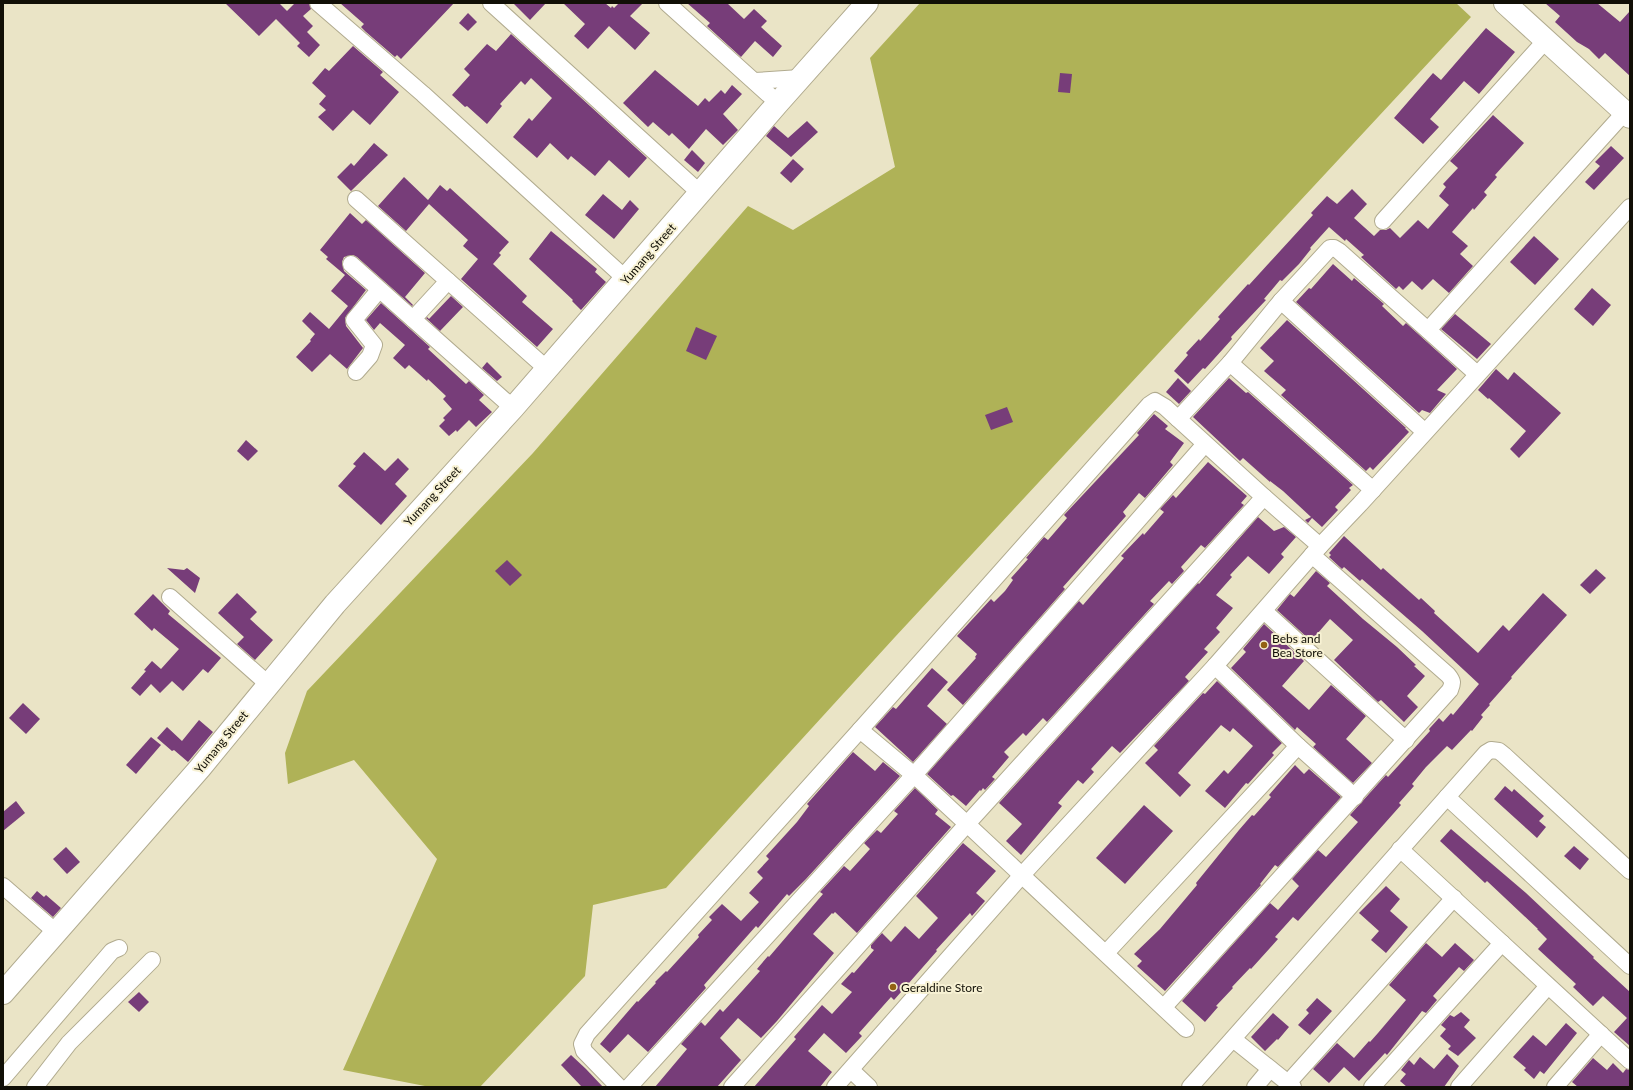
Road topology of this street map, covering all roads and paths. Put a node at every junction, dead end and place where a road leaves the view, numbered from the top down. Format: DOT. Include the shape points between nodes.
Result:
graph roads {
  1 [pos="318,3"];
  2 [pos="491,3"];
  3 [pos="667,3"];
  4 [pos="867,3"];
  5 [pos="1505,3"];
  6 [pos="1546,40"];
  7 [pos="800,78"];
  8 [pos="755,81"];
  9 [pos="778,103"];
  10 [pos="1627,114"];
  11 [pos="700,194"];
  12 [pos="356,199"];
  13 [pos="1630,207"];
  14 [pos="1383,221"];
  15 [pos="351,264"];
  16 [pos="626,279"];
  17 [pos="448,281"];
  18 [pos="380,290"];
  19 [pos="1281,302"];
  20 [pos="413,319"];
  21 [pos="1428,330"];
  22 [pos="1230,363"];
  23 [pos="547,368"];
  24 [pos="356,372"];
  25 [pos="1477,374"];
  26 [pos="513,408"];
  27 [pos="1178,419"];
  28 [pos="1425,432"];
  29 [pos="1205,444"];
  30 [pos="1373,490"];
  31 [pos="1264,497"];
  32 [pos="1316,550"];
  33 [pos="170,597"];
  34 [pos="1264,611"];
  35 [pos="1215,666"];
  36 [pos="268,684"];
  37 [pos="860,730"];
  38 [pos="1406,740"];
  39 [pos="1298,746"];
  40 [pos="914,775"];
  41 [pos="1355,797"];
  42 [pos="1446,797"];
  43 [pos="967,824"];
  44 [pos="1400,849"];
  45 [pos="1630,871"];
  46 [pos="1022,875"];
  47 [pos="3,886"];
  48 [pos="1454,898"];
  49 [pos="57,933"];
  50 [pos="1502,943"];
  51 [pos="119,948"];
  52 [pos="1106,953"];
  53 [pos="152,960"];
  54 [pos="1630,966"];
  55 [pos="1548,986"];
  56 [pos="3,993"];
  57 [pos="1164,1007"];
  58 [pos="1186,1029"];
  59 [pos="41,1034"];
  60 [pos="1601,1034"];
  61 [pos="1233,1039"];
  62 [pos="69,1043"];
  63 [pos="1630,1061"];
  64 [pos="1270,1069"];
  65 [pos="851,1070"];
  66 [pos="3,1078"];
  67 [pos="1291,1085"];
  68 [pos="35,1087"];
  69 [pos="619,1087"];
  70 [pos="629,1087"];
  71 [pos="732,1087"];
  72 [pos="835,1087"];
  73 [pos="869,1087"];
  74 [pos="1190,1087"];
  75 [pos="1255,1087"];
  76 [pos="1372,1087"];
  77 [pos="1459,1087"];
  78 [pos="1555,1087"];
  1 -- 16 [label="street" via="423,94"];
  2 -- 11 [label="street"];
  3 -- 8 [label="street"];
  4 -- 7 [label="main road, Yumang Street"];
  5 -- 6 [label="main road"];
  6 -- 10 [label="main road"];
  6 -- 14 [label="street"];
  7 -- 8 [label="street"];
  7 -- 9 [label="main road, Yumang Street"];
  8 -- 9 [label="street"];
  9 -- 11 [label="main road, Yumang Street"];
  10 -- 21 [label="street"];
  11 -- 16 [label="main road, Yumang Street"];
  12 -- 17 [label="street"];
  13 -- 25 [label="street"];
  15 -- 18 [label="street"];
  16 -- 23 [label="main road, Yumang Street"];
  17 -- 20 [label="street"];
  17 -- 23 [label="street"];
  18 -- 20 [label="street"];
  18 -- 24 [label="street" via="354,320 374,345 370,356"];
  19 -- 21 [label="street" via="1326,252 1334,248"];
  19 -- 22 [label="street"];
  19 -- 28 [label="street"];
  20 -- 26 [label="street"];
  21 -- 25 [label="street"];
  22 -- 27 [label="street"];
  22 -- 30 [label="street"];
  23 -- 26 [label="main road, Yumang Street"];
  25 -- 28 [label="street"];
  26 -- 36 [label="main road, Yumang Street" via="381,552"];
  27 -- 29 [label="street"];
  27 -- 37 [label="street" via="1155,401 1149,405"];
  28 -- 30 [label="street"];
  29 -- 31 [label="street"];
  29 -- 40 [label="street"];
  30 -- 32 [label="street"];
  31 -- 32 [label="street"];
  31 -- 43 [label="street"];
  32 -- 34 [label="street"];
  32 -- 38 [label="street" via="1452,680 1450,690"];
  33 -- 36 [label="street"];
  34 -- 35 [label="street"];
  34 -- 38 [label="street"];
  35 -- 39 [label="street"];
  35 -- 46 [label="street"];
  36 -- 49 [label="main road, Yumang Street" via="200,768"];
  37 -- 40 [label="street"];
  37 -- 69 [label="street" via="584,1039 584,1051"];
  38 -- 41 [label="street"];
  39 -- 41 [label="street"];
  39 -- 52 [label="street"];
  40 -- 43 [label="street"];
  40 -- 70 [label="street"];
  41 -- 57 [label="street"];
  42 -- 44 [label="street"];
  42 -- 45 [label="street" via="1486,753 1491,750 1499,751"];
  42 -- 54 [label="street"];
  43 -- 46 [label="street"];
  43 -- 71 [label="street"];
  44 -- 48 [label="street"];
  44 -- 61 [label="street"];
  46 -- 52 [label="street"];
  46 -- 65 [label="street"];
  47 -- 49 [label="street"];
  48 -- 50 [label="street"];
  48 -- 67 [label="street"];
  49 -- 56 [label="main road, Yumang Street"];
  50 -- 55 [label="street"];
  50 -- 76 [label="street"];
  51 -- 59 [label="street" via="112,951"];
  52 -- 57 [label="street"];
  53 -- 62 [label="street"];
  55 -- 60 [label="street"];
  55 -- 77 [label="street"];
  57 -- 58 [label="street"];
  59 -- 62 [label="street"];
  59 -- 66 [label="street"];
  60 -- 63 [label="street"];
  60 -- 78 [label="street"];
  61 -- 64 [label="street"];
  61 -- 74 [label="street"];
  62 -- 68 [label="street"];
  64 -- 67 [label="street"];
  64 -- 75 [label="street"];
  65 -- 72 [label="street"];
  65 -- 73 [label="street"];
}
